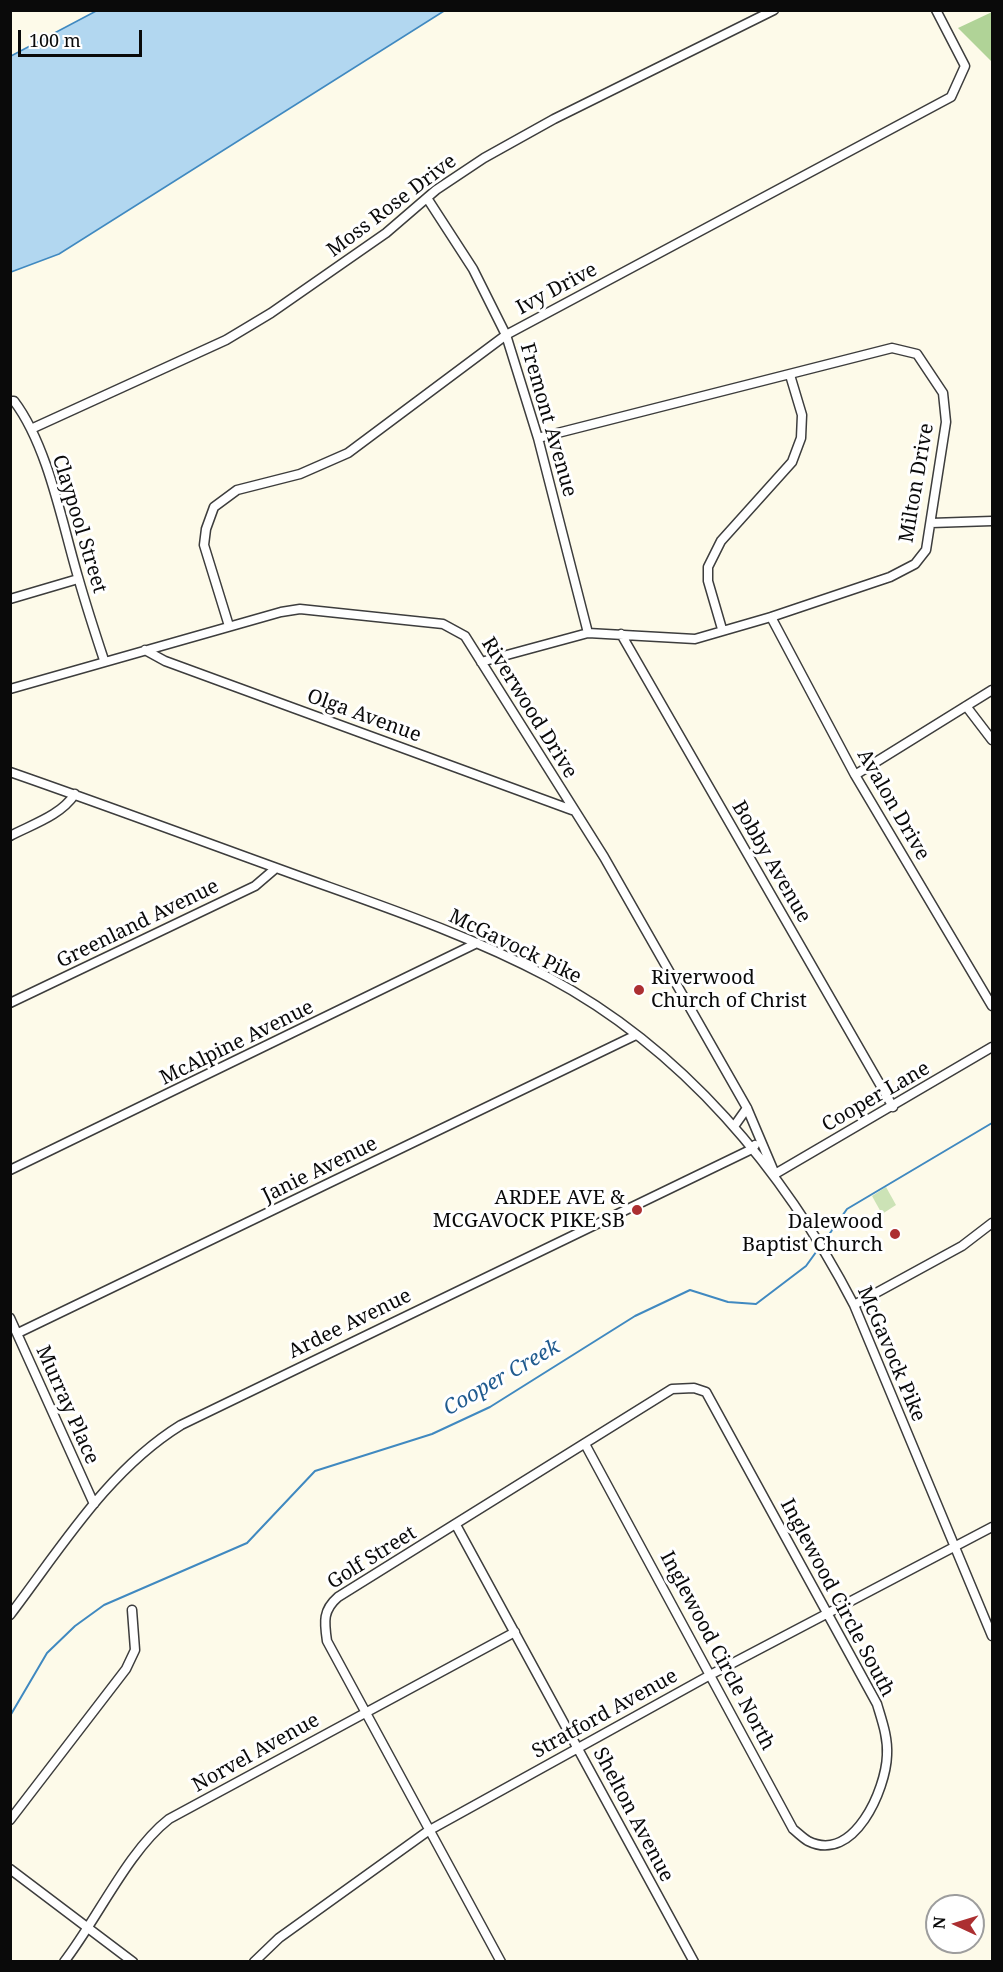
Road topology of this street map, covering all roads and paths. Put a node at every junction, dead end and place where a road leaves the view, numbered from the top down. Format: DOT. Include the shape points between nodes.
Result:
graph roads {
  1 [pos="774,10"];
  2 [pos="936,10"];
  3 [pos="427,198"];
  4 [pos="506,335"];
  5 [pos="790,375"];
  6 [pos="12,401"];
  7 [pos="31,429"];
  8 [pos="538,438"];
  9 [pos="993,521"];
  10 [pos="931,523"];
  11 [pos="78,579"];
  12 [pos="10,599"];
  13 [pos="771,616"];
  14 [pos="229,626"];
  15 [pos="722,629"];
  16 [pos="588,633"];
  17 [pos="621,634"];
  18 [pos="145,650"];
  19 [pos="104,660"];
  20 [pos="482,662"];
  21 [pos="10,689"];
  22 [pos="993,690"];
  23 [pos="966,706"];
  24 [pos="993,740"];
  25 [pos="10,772"];
  26 [pos="855,776"];
  27 [pos="75,794"];
  28 [pos="573,810"];
  29 [pos="10,836"];
  30 [pos="276,868"];
  31 [pos="477,943"];
  32 [pos="10,1003"];
  33 [pos="993,1006"];
  34 [pos="636,1035"];
  35 [pos="993,1047"];
  36 [pos="893,1107"];
  37 [pos="747,1108"];
  38 [pos="735,1125"];
  39 [pos="761,1137"];
  40 [pos="752,1149"];
  41 [pos="10,1170"];
  42 [pos="775,1174"];
  43 [pos="993,1223"];
  44 [pos="854,1305"];
  45 [pos="10,1318"];
  46 [pos="18,1334"];
  47 [pos="682,1387"];
  48 [pos="585,1444"];
  49 [pos="94,1504"];
  50 [pos="456,1525"];
  51 [pos="993,1527"];
  52 [pos="953,1545"];
  53 [pos="132,1610"];
  54 [pos="827,1612"];
  55 [pos="10,1615"];
  56 [pos="515,1632"];
  57 [pos="993,1636"];
  58 [pos="712,1674"];
  59 [pos="365,1713"];
  60 [pos="579,1749"];
  61 [pos="10,1820"];
  62 [pos="428,1832"];
  63 [pos="840,1842"];
  64 [pos="10,1869"];
  65 [pos="89,1929"];
  66 [pos="64,1962"];
  67 [pos="133,1962"];
  68 [pos="254,1962"];
  69 [pos="501,1962"];
  70 [pos="694,1962"];
  1 -- 3 [label="street, Moss Rose Drive" via="525,134"];
  2 -- 4 [label="street, Ivy Drive" via="965,66 951,96"];
  3 -- 4 [label="street, Fremont Avenue" via="473,269"];
  3 -- 7 [label="street, Moss Rose Drive" via="386,233 271,314"];
  4 -- 8 [label="street, Fremont Avenue"];
  4 -- 14 [label="street, Ivy Drive" via="348,453 300,474 237,490 214,507 204,545"];
  5 -- 8 [label="street, Milton Drive"];
  5 -- 10 [label="street, Milton Drive" via="892,348 918,354 943,393 946,422"];
  5 -- 15 [label="street" via="802,415 801,438 792,462 721,541 708,567"];
  6 -- 7 [label="street, Claypool Street"];
  7 -- 11 [label="street, Claypool Street" via="57,501"];
  8 -- 16 [label="street, Fremont Avenue"];
  9 -- 10 [label="street"];
  10 -- 13 [label="street, Milton Drive" via="926,550 915,564 890,577"];
  11 -- 12 [label="street"];
  11 -- 19 [label="street, Claypool Street"];
  13 -- 15 [label="street, Milton Drive"];
  13 -- 26 [label="street, Avalon Drive"];
  14 -- 18 [label="street, Riverwood Drive"];
  14 -- 20 [label="street, Riverwood Drive" via="300,609 443,624 465,636"];
  15 -- 17 [label="street, Milton Drive" via="694,639"];
  16 -- 17 [label="street, Milton Drive"];
  16 -- 20 [label="street, Milton Drive"];
  17 -- 36 [label="street, Bobby Avenue"];
  18 -- 19 [label="street, Riverwood Drive"];
  18 -- 28 [label="street, Olga Avenue" via="165,661"];
  19 -- 21 [label="street, Riverwood Drive"];
  20 -- 28 [label="street, Riverwood Drive"];
  22 -- 23 [label="street"];
  23 -- 24 [label="street"];
  23 -- 26 [label="street"];
  25 -- 27 [label="street, McGavock Pike"];
  26 -- 33 [label="street, Avalon Drive"];
  27 -- 29 [label="street" via="51,816"];
  27 -- 30 [label="street, McGavock Pike"];
  28 -- 37 [label="street, Riverwood Drive" via="604,857"];
  30 -- 31 [label="street, McGavock Pike"];
  30 -- 32 [label="street, Greenland Avenue" via="255,886"];
  31 -- 34 [label="street, McGavock Pike" via="550,978"];
  31 -- 41 [label="street, McAlpine Avenue"];
  34 -- 38 [label="street, McGavock Pike"];
  34 -- 46 [label="street, Janie Avenue"];
  35 -- 36 [label="street, Cooper Lane"];
  36 -- 42 [label="street, Cooper Lane"];
  37 -- 38 [label="street"];
  37 -- 39 [label="street, Riverwood Drive"];
  38 -- 40 [label="street, McGavock Pike"];
  39 -- 40 [label="street, Ardee Avenue"];
  39 -- 42 [label="street, Riverwood Drive"];
  40 -- 42 [label="street, McGavock Pike"];
  40 -- 49 [label="street, Ardee Avenue" via="181,1425 140,1453"];
  42 -- 44 [label="street, McGavock Pike" via="821,1244"];
  43 -- 44 [label="street" via="962,1246"];
  44 -- 52 [label="street, McGavock Pike"];
  45 -- 46 [label="street, Murray Place"];
  46 -- 49 [label="street, Murray Place"];
  47 -- 48 [label="street, Golf Street" via="672,1389"];
  47 -- 54 [label="street, Inglewood Circle South" via="706,1392"];
  48 -- 50 [label="street, Golf Street"];
  48 -- 58 [label="street, Inglewood Circle North"];
  49 -- 55 [label="street, Ardee Avenue"];
  50 -- 56 [label="street, Shelton Avenue"];
  50 -- 59 [label="street, Golf Street" via="328,1606 324,1626 327,1641"];
  51 -- 52 [label="street, Stratford Avenue"];
  52 -- 54 [label="street, Stratford Avenue"];
  52 -- 57 [label="street, McGavock Pike"];
  53 -- 61 [label="street" via="135,1650 126,1669"];
  54 -- 58 [label="street, Stratford Avenue"];
  54 -- 63 [label="street, Inglewood Circle South" via="877,1704 888,1753 885,1773 870,1810 856,1831"];
  56 -- 59 [label="street, Norvel Avenue"];
  56 -- 60 [label="street, Shelton Avenue"];
  58 -- 60 [label="street, Stratford Avenue"];
  58 -- 63 [label="street, Inglewood Circle North" via="793,1829 809,1841 825,1845"];
  59 -- 62 [label="street, Golf Street"];
  59 -- 65 [label="street, Norvel Avenue" via="169,1819 149,1835"];
  60 -- 62 [label="street, Stratford Avenue"];
  60 -- 70 [label="street, Shelton Avenue"];
  62 -- 68 [label="street, Stratford Avenue" via="279,1938"];
  62 -- 69 [label="street, Golf Street"];
  64 -- 65 [label="street"];
  65 -- 66 [label="street, Norvel Avenue"];
  65 -- 67 [label="street"];
}
